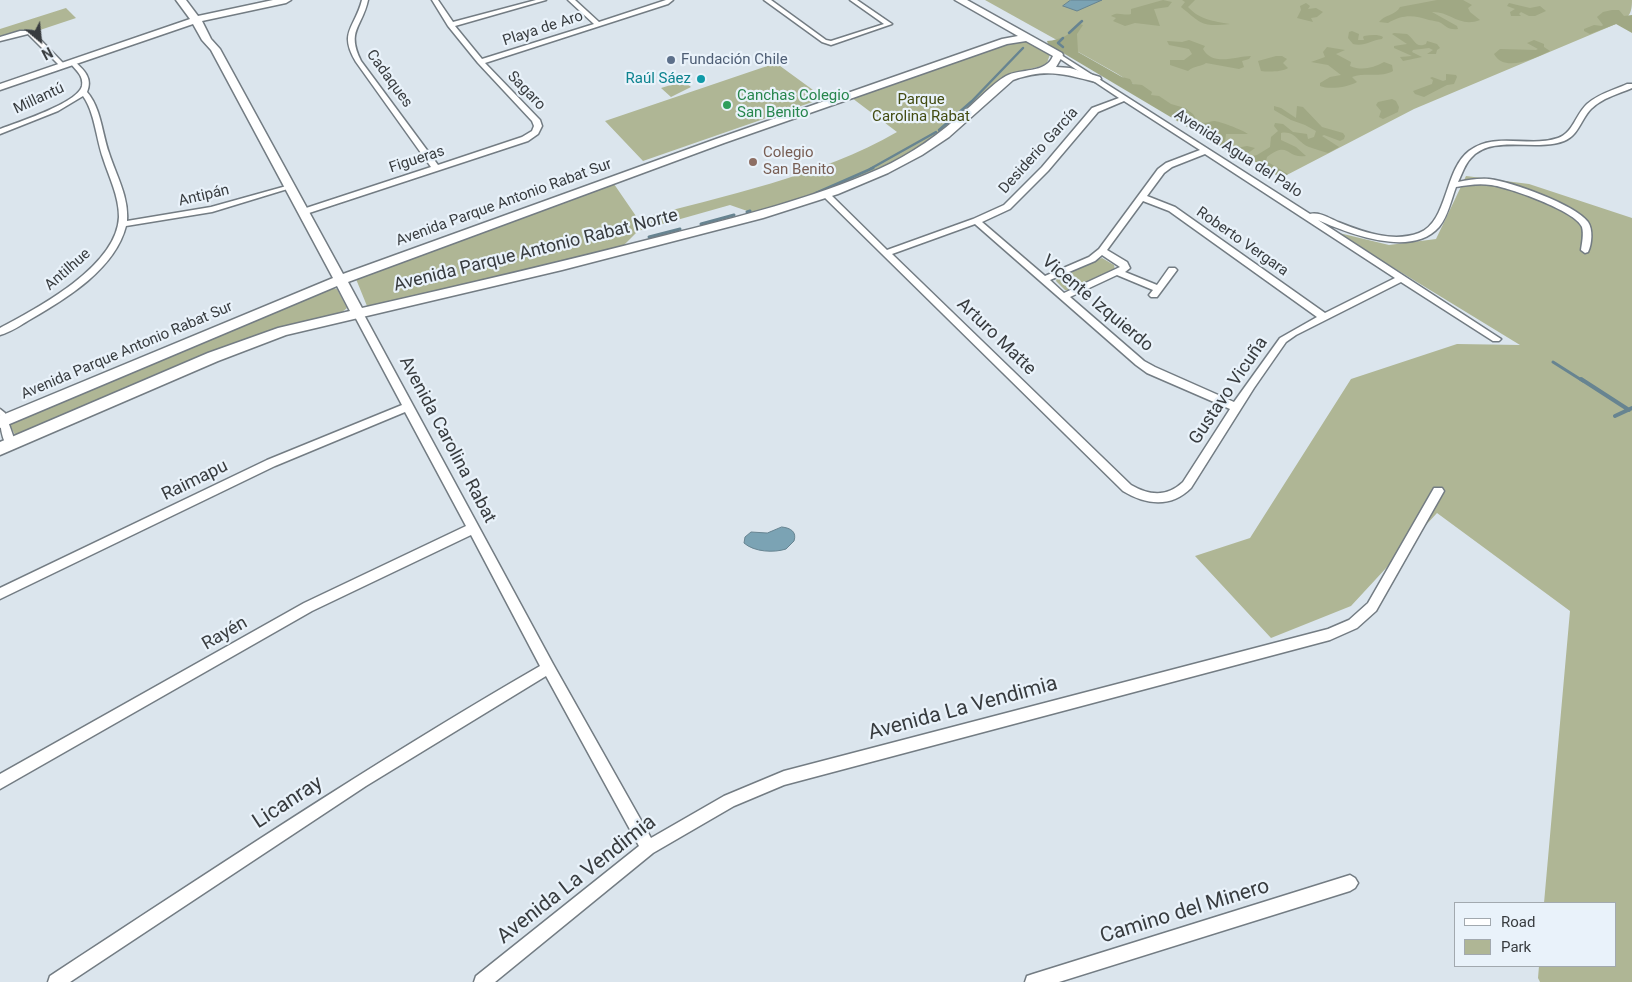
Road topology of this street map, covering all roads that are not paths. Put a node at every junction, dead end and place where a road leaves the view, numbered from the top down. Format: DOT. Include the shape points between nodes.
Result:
graph roads {
  1 [pos="181,0"];
  2 [pos="187,0"];
  3 [pos="286,0"];
  4 [pos="365,0"];
  5 [pos="435,0"];
  6 [pos="543,0"];
  7 [pos="572,0"];
  8 [pos="670,0"];
  9 [pos="767,0"];
  10 [pos="853,0"];
  11 [pos="960,0"];
  12 [pos="254,3"];
  13 [pos="199,18"];
  14 [pos="993,18"];
  15 [pos="450,25"];
  16 [pos="598,25"];
  17 [pos="1028,38"];
  18 [pos="0,39"];
  19 [pos="1010,40"];
  20 [pos="994,45"];
  21 [pos="1058,55"];
  22 [pos="480,62"];
  23 [pos="67,63"];
  24 [pos="1042,69"];
  25 [pos="1096,79"];
  26 [pos="1630,86"];
  27 [pos="0,87"];
  28 [pos="83,92"];
  29 [pos="1126,98"];
  30 [pos="537,130"];
  31 [pos="0,132"];
  32 [pos="1205,152"];
  33 [pos="436,168"];
  34 [pos="1452,185"];
  35 [pos="290,187"];
  36 [pos="826,194"];
  37 [pos="1141,197"];
  38 [pos="303,212"];
  39 [pos="1305,216"];
  40 [pos="976,221"];
  41 [pos="122,224"];
  42 [pos="1102,250"];
  43 [pos="1585,250"];
  44 [pos="887,253"];
  45 [pos="1172,270"];
  46 [pos="1118,272"];
  47 [pos="1402,278"];
  48 [pos="340,280"];
  49 [pos="1043,280"];
  50 [pos="1063,297"];
  51 [pos="358,313"];
  52 [pos="1324,317"];
  53 [pos="0,332"];
  54 [pos="1496,339"];
  55 [pos="409,406"];
  56 [pos="1236,408"];
  57 [pos="1,418"];
  58 [pos="6,447"];
  59 [pos="1438,492"];
  60 [pos="1147,497"];
  61 [pos="474,528"];
  62 [pos="0,594"];
  63 [pos="548,668"];
  64 [pos="0,782"];
  65 [pos="648,848"];
  66 [pos="1350,883"];
  67 [pos="56,982"];
  68 [pos="482,982"];
  69 [pos="1033,982"];
  1 -- 13 [label="street, Avenida Carolina Rabat"];
  2 -- 13 [label="street, Avenida Carolina Rabat"];
  3 -- 12 [label="street"];
  4 -- 33 [label="street, Cadaques" via="350,33 352,48 358,61"];
  5 -- 15 [label="street, Sagaro"];
  6 -- 15 [label="street"];
  7 -- 16 [label="street"];
  8 -- 16 [label="street, Playa de Aro"];
  9 -- 10 [label="street" via="831,43 889,24"];
  11 -- 14 [label="street, Avenida Agua del Palo"];
  12 -- 13 [label="street"];
  13 -- 23 [label="street"];
  13 -- 35 [label="street, Avenida Carolina Rabat" via="207,40 215,49"];
  14 -- 17 [label="street, Avenida Agua del Palo"];
  14 -- 20 [label="street" via="1001,33"];
  15 -- 22 [label="street, Sagaro"];
  16 -- 22 [label="street, Playa de Aro"];
  17 -- 19 [label="street, Avenida Parque Antonio Rabat Sur"];
  17 -- 21 [label="street, Avenida Agua del Palo"];
  18 -- 23 [label="street, Millantú" via="30,32"];
  19 -- 20 [label="street, Avenida Parque Antonio Rabat Sur"];
  19 -- 24 [label="street" via="1019,42 1043,59 1046,64"];
  20 -- 48 [label="street, Avenida Parque Antonio Rabat Sur"];
  21 -- 24 [label="street" via="1054,64"];
  21 -- 25 [label="street, Avenida Agua del Palo"];
  22 -- 30 [label="street, Sagaro" via="536,120"];
  23 -- 27 [label="street"];
  23 -- 28 [label="street, Millantú" via="84,74"];
  24 -- 25 [label="street" via="1070,71"];
  24 -- 36 [label="street, Avenida Parque Antonio Rabat Norte" via="1009,78 945,135 911,158"];
  25 -- 29 [label="street, Avenida Agua del Palo"];
  26 -- 34 [label="street" via="1589,106 1574,130 1562,139 1497,144 1474,151 1466,158"];
  28 -- 31 [label="street, Millantú" via="56,108"];
  28 -- 41 [label="street, Antilhue" via="90,100 120,197"];
  29 -- 32 [label="street, Avenida Agua del Palo"];
  29 -- 40 [label="street, Desiderio García" via="1095,110 1013,202 999,212"];
  30 -- 33 [label="street, Figueras" via="525,138"];
  32 -- 37 [label="street" via="1164,168"];
  32 -- 39 [label="street, Avenida Agua del Palo"];
  33 -- 38 [label="street, Figueras"];
  34 -- 39 [label="street" via="1435,226 1410,237 1372,236 1347,230 1317,216"];
  34 -- 43 [label="street" via="1497,183 1568,210 1586,226"];
  35 -- 38 [label="street, Avenida Carolina Rabat"];
  35 -- 41 [label="street, Antipán" via="212,209"];
  36 -- 44 [label="street, Arturo Matte"];
  36 -- 51 [label="street, Avenida Parque Antonio Rabat Norte" via="562,266"];
  37 -- 42 [label="street"];
  37 -- 52 [label="street, Roberto Vergara" via="1172,209"];
  38 -- 48 [label="street, Avenida Carolina Rabat"];
  39 -- 47 [label="street, Avenida Agua del Palo"];
  40 -- 44 [label="street, Desiderio García"];
  40 -- 49 [label="street, Vicente Izquierdo"];
  41 -- 53 [label="street, Antilhue" via="110,249 81,281 47,306"];
  42 -- 46 [label="street" via="1124,264 1125,268"];
  42 -- 49 [label="street" via="1092,259"];
  44 -- 60 [label="street, Arturo Matte" via="1127,488"];
  45 -- 46 [label="street" via="1156,292"];
  46 -- 50 [label="street"];
  47 -- 52 [label="street, Gustavo Vicuña"];
  47 -- 54 [label="street, Avenida Agua del Palo"];
  48 -- 51 [label="street, Avenida Carolina Rabat"];
  48 -- 57 [label="street, Avenida Parque Antonio Rabat Sur"];
  49 -- 50 [label="street, Vicente Izquierdo"];
  50 -- 56 [label="street, Vicente Izquierdo" via="1145,366"];
  51 -- 55 [label="street, Avenida Carolina Rabat"];
  51 -- 58 [label="street, Avenida Parque Antonio Rabat Norte" via="250,342"];
  52 -- 56 [label="street, Gustavo Vicuña" via="1283,340"];
  55 -- 61 [label="street, Avenida Carolina Rabat"];
  55 -- 62 [label="street, Raimapu" via="271,463"];
  56 -- 60 [label="street, Gustavo Vicuña" via="1182,492 1166,498"];
  57 -- 58 [label="street"];
  59 -- 65 [label="street, Avenida La Vendimia" via="1372,607 1363,617 1342,629 784,778 729,801"];
  61 -- 63 [label="street, Avenida Carolina Rabat"];
  61 -- 64 [label="street, Rayén" via="308,607"];
  63 -- 65 [label="street, Avenida Carolina Rabat"];
  63 -- 67 [label="street, Licanray" via="362,780"];
  65 -- 68 [label="street, Avenida La Vendimia"];
  66 -- 69 [label="street, Camino del Minero"];
}
